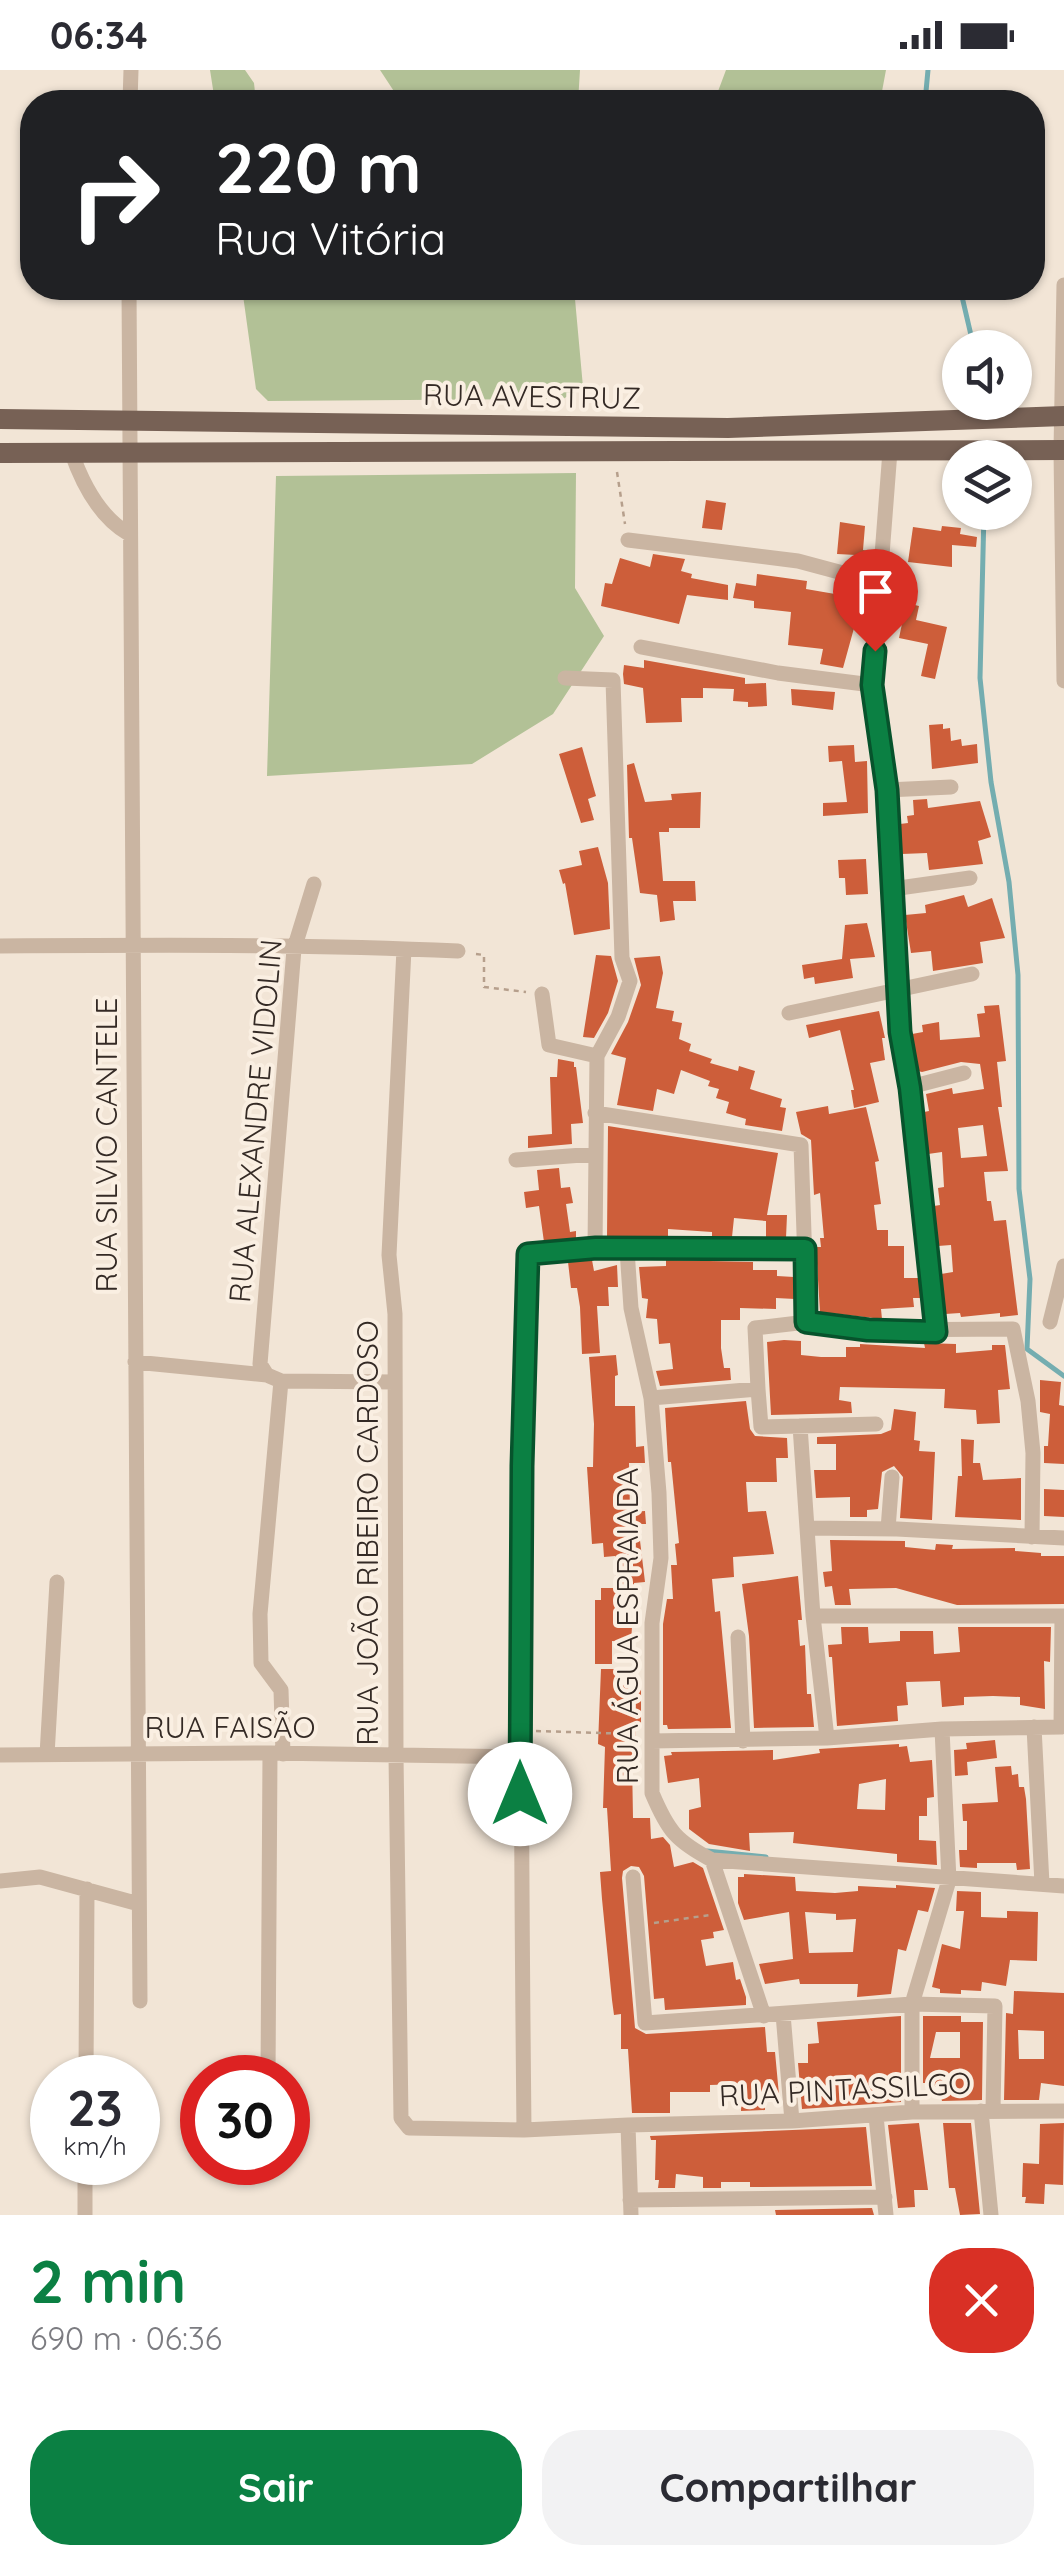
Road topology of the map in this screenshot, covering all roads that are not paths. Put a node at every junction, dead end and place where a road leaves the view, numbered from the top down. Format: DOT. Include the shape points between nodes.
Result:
graph roads {
  1 [pos="1064,285"];
  2 [pos="129,300"];
  3 [pos="1063,416"];
  4 [pos="0,419"];
  5 [pos="128,420"];
  6 [pos="129,450"];
  7 [pos="1062,450"];
  8 [pos="890,451"];
  9 [pos="71,452"];
  10 [pos="0,453"];
  11 [pos="130,534"];
  12 [pos="628,540"];
  13 [pos="880,583"];
  14 [pos="640,646"];
  15 [pos="565,678"];
  16 [pos="1064,681"];
  17 [pos="872,685"];
  18 [pos="951,786"];
  19 [pos="887,790"];
  20 [pos="970,878"];
  21 [pos="314,884"];
  22 [pos="892,888"];
  23 [pos="0,946"];
  24 [pos="132,947"];
  25 [pos="294,949"];
  26 [pos="404,949"];
  27 [pos="458,952"];
  28 [pos="972,974"];
  29 [pos="898,989"];
  30 [pos="542,994"];
  31 [pos="788,1013"];
  32 [pos="597,1056"];
  33 [pos="964,1074"];
  34 [pos="910,1088"];
  35 [pos="595,1112"];
  36 [pos="596,1154"];
  37 [pos="516,1160"];
  38 [pos="596,1248"];
  39 [pos="805,1249"];
  40 [pos="627,1250"];
  41 [pos="1064,1266"];
  42 [pos="806,1322"];
  43 [pos="1050,1322"];
  44 [pos="936,1332"];
  45 [pos="135,1362"];
  46 [pos="269,1374"];
  47 [pos="395,1382"];
  48 [pos="758,1389"];
  49 [pos="651,1398"];
  50 [pos="876,1424"];
  51 [pos="800,1426"];
  52 [pos="892,1477"];
  53 [pos="808,1528"];
  54 [pos="888,1529"];
  55 [pos="1032,1537"];
  56 [pos="1064,1538"];
  57 [pos="56,1582"];
  58 [pos="813,1616"];
  59 [pos="1063,1616"];
  60 [pos="738,1637"];
  61 [pos="1034,1726"];
  62 [pos="942,1729"];
  63 [pos="652,1738"];
  64 [pos="827,1738"];
  65 [pos="742,1740"];
  66 [pos="276,1753"];
  67 [pos="138,1754"];
  68 [pos="0,1755"];
  69 [pos="47,1755"];
  70 [pos="396,1756"];
  71 [pos="520,1757"];
  72 [pos="712,1860"];
  73 [pos="633,1877"];
  74 [pos="949,1880"];
  75 [pos="0,1882"];
  76 [pos="1042,1884"];
  77 [pos="1064,1886"];
  78 [pos="87,1888"];
  79 [pos="139,1904"];
  80 [pos="140,2001"];
  81 [pos="912,2004"];
  82 [pos="783,2014"];
  83 [pos="764,2016"];
  84 [pos="86,2055"];
  85 [pos="269,2055"];
  86 [pos="987,2110"];
  87 [pos="1064,2111"];
  88 [pos="912,2112"];
  89 [pos="876,2116"];
  90 [pos="401,2118"];
  91 [pos="792,2121"];
  92 [pos="628,2125"];
  93 [pos="524,2130"];
  94 [pos="85,2185"];
  95 [pos="885,2197"];
  96 [pos="631,2207"];
  97 [pos="85,2215"];
  98 [pos="886,2215"];
  99 [pos="991,2215"];
  1 -- 3 [label="street"];
  2 -- 5 [label="street, RUA SILVIO CANTELE"];
  3 -- 5 [label="main road, RUA AVESTRUZ" via="728,428"];
  3 -- 7 [label="street"];
  4 -- 5 [label="main road, RUA AVESTRUZ"];
  5 -- 6 [label="street, RUA SILVIO CANTELE"];
  6 -- 8 [label="main road, RUA AVESTRUZ"];
  6 -- 9 [label="main road, RUA AVESTRUZ"];
  6 -- 11 [label="street, RUA SILVIO CANTELE"];
  7 -- 8 [label="main road, RUA AVESTRUZ"];
  7 -- 16 [label="street"];
  8 -- 13 [label="street"];
  9 -- 10 [label="main road, RUA AVESTRUZ"];
  9 -- 11 [label="street" via="87,491"];
  11 -- 24 [label="street, RUA SILVIO CANTELE"];
  12 -- 13 [label="street" via="798,561"];
  13 -- 17 [label="street"];
  14 -- 17 [label="street"];
  15 -- 32 [label="street" via="613,680 611,790 622,958 630,981"];
  17 -- 19 [label="street"];
  18 -- 19 [label="street"];
  19 -- 22 [label="street"];
  20 -- 22 [label="street"];
  21 -- 25 [label="street, RUA ALEXANDRE VIDOLIN"];
  22 -- 29 [label="street"];
  23 -- 24 [label="street"];
  24 -- 25 [label="street"];
  24 -- 45 [label="street, RUA SILVIO CANTELE"];
  25 -- 26 [label="street"];
  25 -- 46 [label="street, RUA ALEXANDRE VIDOLIN"];
  26 -- 27 [label="street"];
  26 -- 47 [label="street, RUA JOÃO RIBEIRO CARDOSO" via="389,1256"];
  28 -- 29 [label="street"];
  29 -- 31 [label="street"];
  29 -- 34 [label="street"];
  30 -- 32 [label="street" via="549,1044"];
  32 -- 35 [label="street"];
  33 -- 34 [label="street"];
  34 -- 44 [label="street"];
  35 -- 36 [label="street"];
  35 -- 39 [label="street" via="800,1145"];
  36 -- 37 [label="street"];
  36 -- 38 [label="street"];
  38 -- 40 [label="street"];
  38 -- 71 [label="street" via="528,1254"];
  39 -- 40 [label="street"];
  39 -- 42 [label="street"];
  40 -- 49 [label="street, RUA ÁGUA ESPRAIADA" via="631,1308"];
  41 -- 43 [label="street"];
  42 -- 44 [label="street"];
  42 -- 48 [label="street" via="755,1328"];
  44 -- 55 [label="street" via="1013,1330 1032,1436"];
  45 -- 46 [label="street"];
  45 -- 67 [label="street, RUA SILVIO CANTELE"];
  46 -- 47 [label="street"];
  46 -- 66 [label="street, RUA ALEXANDRE VIDOLIN" via="260,1614 261,1663 281,1690"];
  47 -- 70 [label="street, RUA JOÃO RIBEIRO CARDOSO"];
  48 -- 49 [label="street"];
  48 -- 51 [label="street" via="760,1426"];
  49 -- 63 [label="street, RUA ÁGUA ESPRAIADA" via="661,1558 652,1624"];
  50 -- 51 [label="street"];
  51 -- 53 [label="street"];
  52 -- 54 [label="street"];
  53 -- 54 [label="street"];
  53 -- 58 [label="street"];
  54 -- 55 [label="street"];
  55 -- 56 [label="street"];
  57 -- 69 [label="street"];
  58 -- 59 [label="street"];
  58 -- 64 [label="street"];
  59 -- 61 [label="street" via="1060,1726"];
  60 -- 65 [label="street"];
  61 -- 62 [label="street"];
  61 -- 76 [label="street"];
  62 -- 64 [label="street"];
  62 -- 74 [label="street"];
  63 -- 65 [label="street"];
  63 -- 72 [label="street, RUA ÁGUA ESPRAIADA" via="652,1793 662,1817 681,1844"];
  64 -- 65 [label="street"];
  66 -- 67 [label="street, RUA FAISÃO"];
  66 -- 70 [label="street, RUA FAISÃO"];
  66 -- 85 [label="street"];
  67 -- 69 [label="street, RUA FAISÃO"];
  67 -- 79 [label="street, RUA SILVIO CANTELE"];
  68 -- 69 [label="street, RUA FAISÃO"];
  70 -- 71 [label="street, RUA FAISÃO"];
  70 -- 90 [label="street, RUA JOÃO RIBEIRO CARDOSO"];
  71 -- 93 [label="street"];
  72 -- 74 [label="street"];
  72 -- 83 [label="street"];
  73 -- 83 [label="street" via="645,2023"];
  74 -- 76 [label="street"];
  74 -- 81 [label="street"];
  75 -- 78 [label="street" via="40,1877"];
  76 -- 77 [label="street"];
  78 -- 79 [label="street"];
  78 -- 84 [label="street"];
  79 -- 80 [label="street, RUA SILVIO CANTELE"];
  81 -- 82 [label="street"];
  81 -- 86 [label="street" via="995,2006"];
  81 -- 88 [label="street"];
  82 -- 83 [label="street"];
  82 -- 91 [label="street"];
  86 -- 87 [label="street, RUA PINTASSILGO"];
  86 -- 88 [label="street, RUA PINTASSILGO"];
  86 -- 99 [label="street"];
  88 -- 89 [label="street, RUA PINTASSILGO"];
  89 -- 91 [label="street, RUA PINTASSILGO"];
  89 -- 95 [label="street"];
  90 -- 93 [label="street, RUA PINTASSILGO" via="409,2128"];
  91 -- 92 [label="street, RUA PINTASSILGO"];
  92 -- 93 [label="street, RUA PINTASSILGO"];
  92 -- 96 [label="street"];
  94 -- 97 [label="street"];
  95 -- 96 [label="street"];
  95 -- 98 [label="street"];
}
